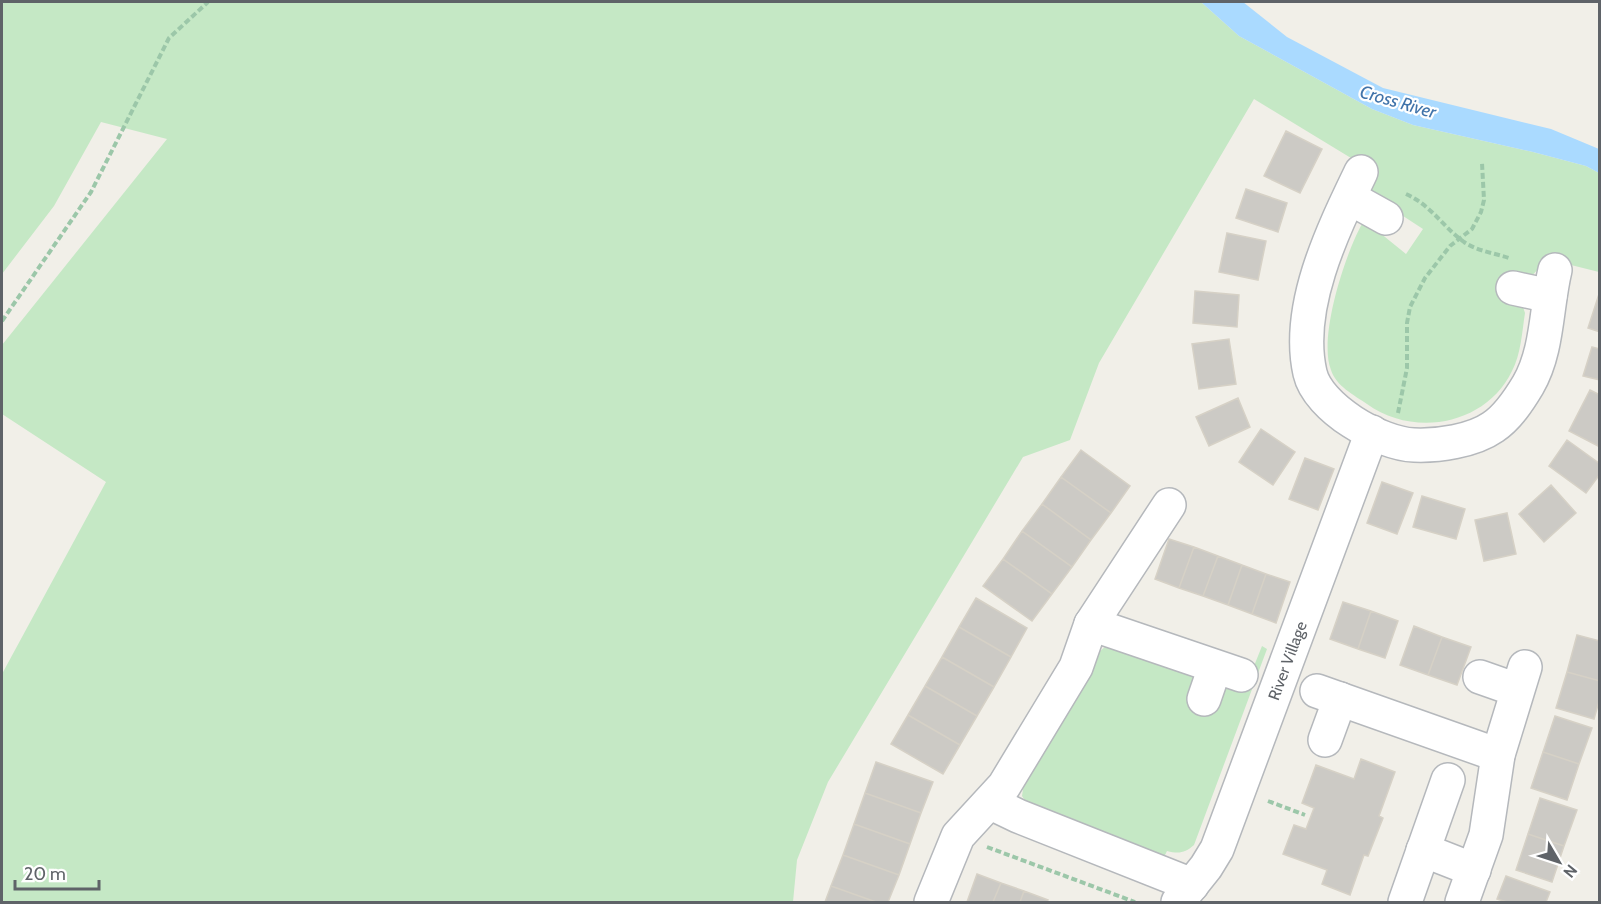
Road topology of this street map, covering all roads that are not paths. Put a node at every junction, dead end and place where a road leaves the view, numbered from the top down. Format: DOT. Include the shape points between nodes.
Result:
graph roads {
  1 [pos="1396,206"];
  2 [pos="1512,288"];
  3 [pos="1380,435"];
  4 [pos="1169,505"];
  5 [pos="1091,624"];
  6 [pos="1480,677"];
  7 [pos="1204,699"];
  8 [pos="1325,740"];
  9 [pos="1498,755"];
  10 [pos="1448,780"];
  11 [pos="992,802"];
  12 [pos="1423,850"];
  13 [pos="1474,870"];
  14 [pos="1190,896"];
  15 [pos="931,903"];
  16 [pos="1405,903"];
  17 [pos="1462,903"];
  1 -- 3 [label="street" via="1356,185 1321,271 1307,347 1314,384 1322,397 1345,417"];
  2 -- 3 [label="street" via="1552,282 1536,368 1501,420 1492,428 1461,440 1414,445"];
  3 -- 14 [label="street, River Village" via="1217,849"];
  4 -- 5 [label="street" via="1142,562"];
  5 -- 7 [label="street" via="1228,671"];
  5 -- 11 [label="street" via="1066,684"];
  6 -- 9 [label="street" via="1521,678"];
  8 -- 9 [label="street" via="1329,695"];
  9 -- 13 [label="street" via="1486,835"];
  10 -- 12 [label="street"];
  11 -- 14 [label="street, River Village"];
  11 -- 15 [label="street" via="958,836"];
  12 -- 13 [label="street"];
  12 -- 16 [label="street"];
  13 -- 17 [label="street"];
}
